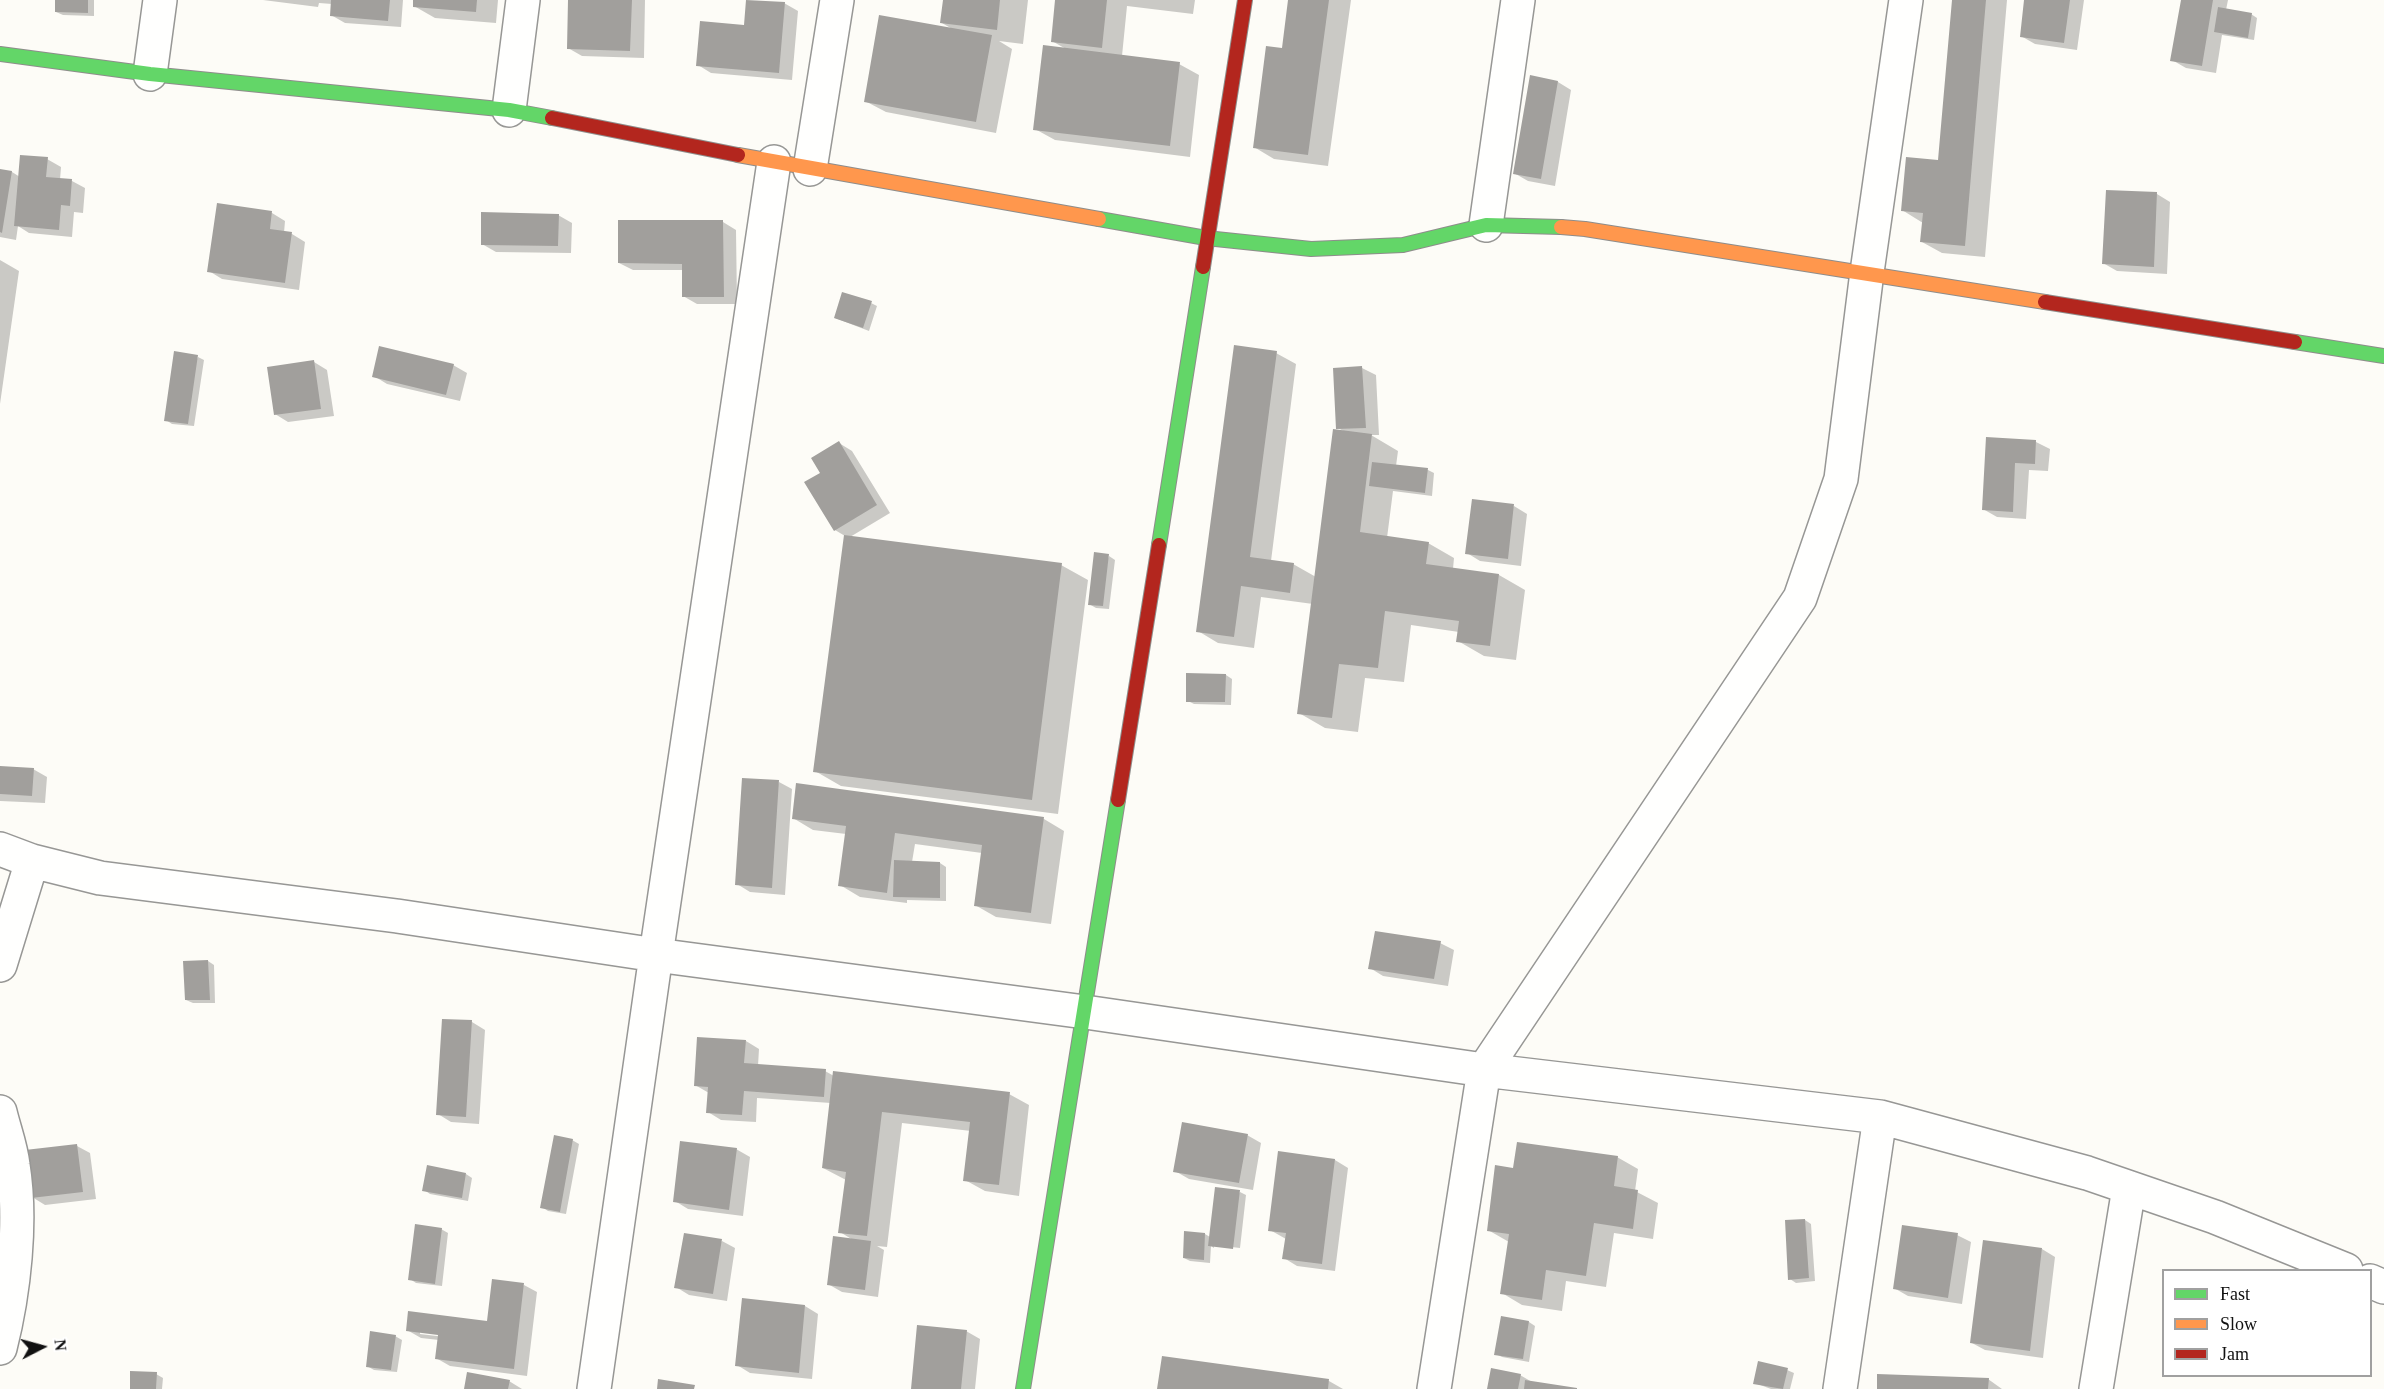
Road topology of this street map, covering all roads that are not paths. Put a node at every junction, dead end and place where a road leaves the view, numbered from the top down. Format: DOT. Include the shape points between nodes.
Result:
graph roads {
  1 [pos="160,0"];
  2 [pos="523,0"];
  3 [pos="837,0"];
  4 [pos="1245,0"];
  5 [pos="1518,0"];
  6 [pos="1906,0"];
  7 [pos="0,54"];
  8 [pos="150,74"];
  9 [pos="509,110"];
  10 [pos="774,162"];
  11 [pos="810,169"];
  12 [pos="1486,225"];
  13 [pos="1206,238"];
  14 [pos="1867,272"];
  15 [pos="2384,356"];
  16 [pos="0,849"];
  17 [pos="32,861"];
  18 [pos="656,955"];
  19 [pos="0,965"];
  20 [pos="1085,1012"];
  21 [pos="1484,1070"];
  22 [pos="0,1112"];
  23 [pos="1880,1117"];
  24 [pos="2130,1188"];
  25 [pos="2344,1269"];
  26 [pos="0,1348"];
  27 [pos="594,1389"];
  28 [pos="1023,1389"];
  29 [pos="1434,1389"];
  30 [pos="1840,1389"];
  31 [pos="2096,1389"];
  1 -- 8 [label="street"];
  2 -- 9 [label="street"];
  3 -- 11 [label="street"];
  4 -- 13 [label="street"];
  5 -- 12 [label="street"];
  6 -- 14 [label="street"];
  7 -- 8 [label="street"];
  8 -- 9 [label="street"];
  9 -- 10 [label="street"];
  10 -- 11 [label="street"];
  10 -- 18 [label="street"];
  11 -- 13 [label="street"];
  12 -- 13 [label="street" via="1403,245 1311,249"];
  12 -- 14 [label="street" via="1585,229"];
  13 -- 20 [label="street"];
  14 -- 15 [label="street"];
  14 -- 21 [label="street" via="1841,479 1800,598"];
  16 -- 17 [label="street"];
  17 -- 18 [label="street" via="100,878 397,916"];
  17 -- 19 [label="street"];
  18 -- 20 [label="street"];
  18 -- 27 [label="street"];
  20 -- 21 [label="street"];
  20 -- 28 [label="street"];
  21 -- 23 [label="street"];
  21 -- 29 [label="street"];
  22 -- 26 [label="street" via="13,1164 17,1216 8,1317"];
  23 -- 24 [label="street"];
  23 -- 30 [label="street"];
  24 -- 25 [label="street" via="2216,1217"];
  24 -- 31 [label="street"];
}
